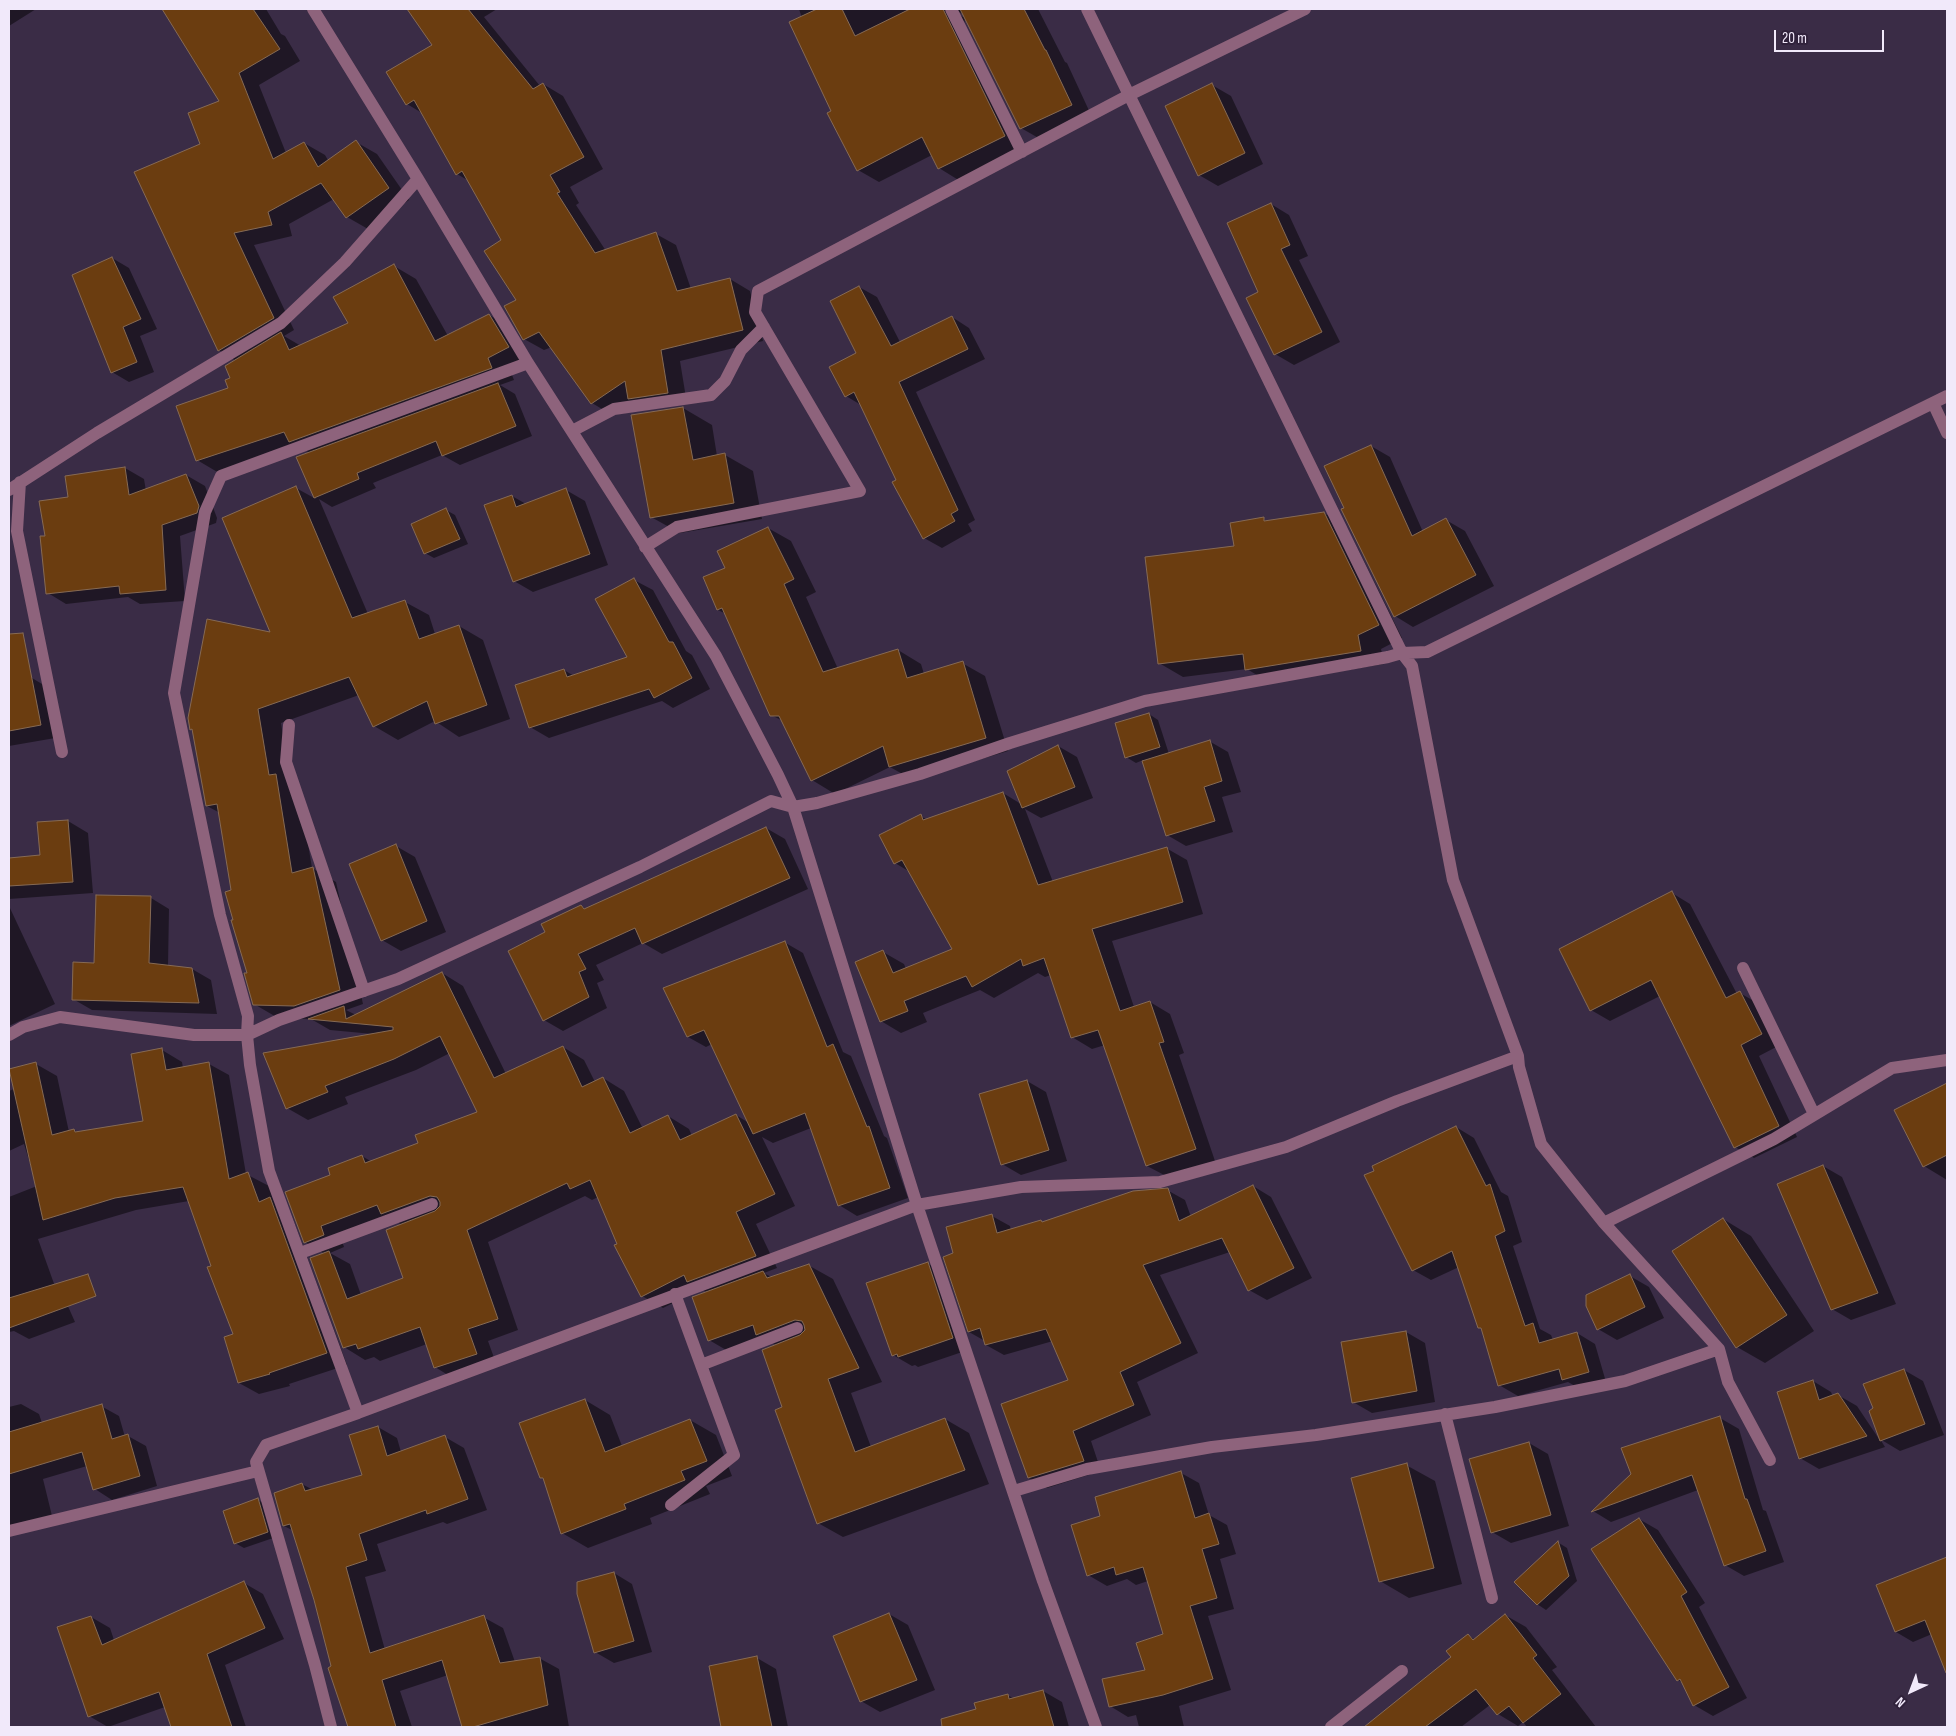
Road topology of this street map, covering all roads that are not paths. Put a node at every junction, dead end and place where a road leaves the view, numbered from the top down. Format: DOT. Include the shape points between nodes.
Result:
graph roads {
  1 [pos="313,9"];
  2 [pos="950,9"];
  3 [pos="1087,9"];
  4 [pos="1305,9"];
  5 [pos="1129,95"];
  6 [pos="1022,152"];
  7 [pos="418,178"];
  8 [pos="764,327"];
  9 [pos="528,363"];
  10 [pos="1947,396"];
  11 [pos="1933,403"];
  12 [pos="572,431"];
  13 [pos="1947,433"];
  14 [pos="20,482"];
  15 [pos="9,490"];
  16 [pos="645,547"];
  17 [pos="1402,653"];
  18 [pos="288,725"];
  19 [pos="62,752"];
  20 [pos="793,807"];
  21 [pos="1743,968"];
  22 [pos="364,991"];
  23 [pos="9,1035"];
  24 [pos="247,1035"];
  25 [pos="1518,1056"];
  26 [pos="1947,1060"];
  27 [pos="1814,1114"];
  28 [pos="432,1204"];
  29 [pos="917,1205"];
  30 [pos="1604,1223"];
  31 [pos="300,1253"];
  32 [pos="675,1294"];
  33 [pos="797,1328"];
  34 [pos="1719,1349"];
  35 [pos="701,1365"];
  36 [pos="358,1413"];
  37 [pos="1445,1414"];
  38 [pos="1770,1460"];
  39 [pos="258,1471"];
  40 [pos="1014,1492"];
  41 [pos="671,1505"];
  42 [pos="9,1531"];
  43 [pos="1492,1598"];
  44 [pos="1402,1670"];
  45 [pos="331,1727"];
  46 [pos="1096,1727"];
  47 [pos="1331,1727"];
  1 -- 7 [label="street"];
  2 -- 6 [label="street"];
  3 -- 5 [label="street"];
  4 -- 5 [label="street"];
  5 -- 6 [label="street"];
  5 -- 17 [label="street"];
  6 -- 8 [label="street" via="758,291 755,312"];
  7 -- 9 [label="street"];
  7 -- 14 [label="street" via="345,262 281,323"];
  8 -- 12 [label="street" via="741,350 725,381 711,395 614,409"];
  8 -- 16 [label="street" via="860,491 678,526"];
  9 -- 12 [label="street"];
  9 -- 24 [label="street" via="221,476 206,512 174,693 220,915 248,1016"];
  10 -- 11 [label="street"];
  11 -- 13 [label="street"];
  11 -- 17 [label="street" via="1427,652"];
  12 -- 16 [label="street"];
  14 -- 15 [label="street"];
  14 -- 19 [label="street" via="17,531"];
  16 -- 20 [label="street" via="716,656"];
  17 -- 20 [label="street" via="1145,702 920,774"];
  17 -- 25 [label="street" via="1412,666 1453,880"];
  18 -- 22 [label="street" via="286,762"];
  20 -- 22 [label="street" via="771,801 631,871 398,979"];
  20 -- 29 [label="street"];
  21 -- 27 [label="street"];
  22 -- 24 [label="street" via="279,1020"];
  23 -- 24 [label="street" via="23,1027 60,1017 194,1035"];
  24 -- 31 [label="street" via="269,1171"];
  25 -- 29 [label="street" via="1286,1147 1160,1182 1020,1187"];
  25 -- 30 [label="street" via="1541,1144"];
  26 -- 27 [label="street" via="1892,1068"];
  27 -- 30 [label="street" via="1774,1139"];
  28 -- 31 [label="street"];
  29 -- 32 [label="street"];
  29 -- 40 [label="street"];
  30 -- 34 [label="street"];
  31 -- 36 [label="street"];
  32 -- 35 [label="street"];
  32 -- 36 [label="street"];
  33 -- 35 [label="street"];
  34 -- 37 [label="street" via="1625,1381"];
  34 -- 38 [label="street" via="1728,1382"];
  35 -- 41 [label="street" via="734,1455"];
  36 -- 39 [label="street" via="266,1445 256,1462"];
  37 -- 40 [label="street" via="1316,1435 1212,1447 1087,1469"];
  37 -- 43 [label="street"];
  39 -- 42 [label="street"];
  39 -- 45 [label="street"];
  40 -- 46 [label="street"];
  44 -- 47 [label="street"];
}
